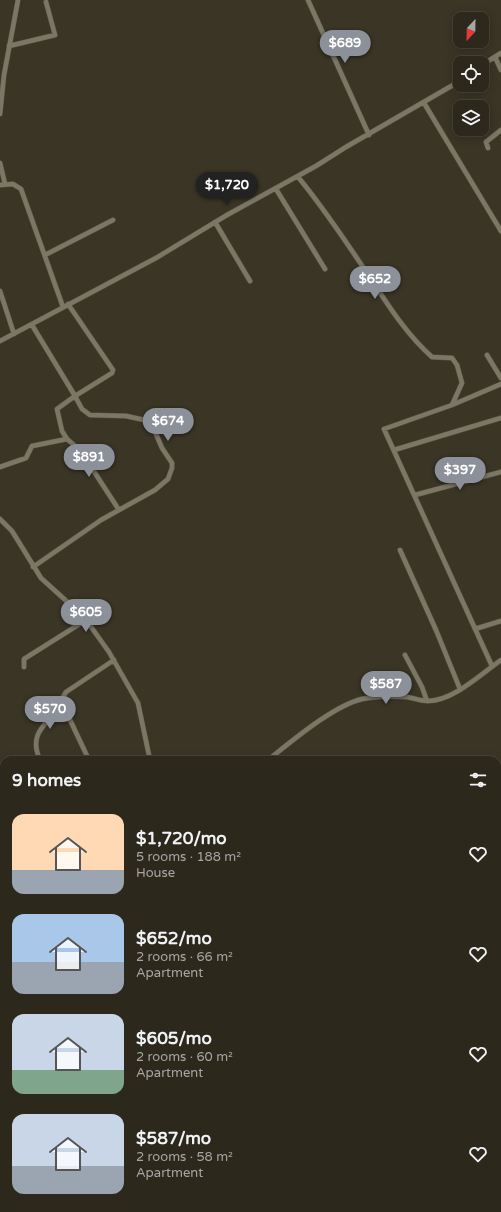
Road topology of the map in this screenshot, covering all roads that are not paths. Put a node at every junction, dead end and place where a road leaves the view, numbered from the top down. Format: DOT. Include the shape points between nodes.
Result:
graph roads {
  1 [pos="18,0"];
  2 [pos="308,0"];
  3 [pos="46,2"];
  4 [pos="9,46"];
  5 [pos="501,53"];
  6 [pos="495,57"];
  7 [pos="489,61"];
  8 [pos="501,70"];
  9 [pos="453,85"];
  10 [pos="424,102"];
  11 [pos="0,114"];
  12 [pos="501,130"];
  13 [pos="369,135"];
  14 [pos="488,148"];
  15 [pos="0,163"];
  16 [pos="298,177"];
  17 [pos="3,184"];
  18 [pos="276,189"];
  19 [pos="113,220"];
  20 [pos="215,222"];
  21 [pos="501,230"];
  22 [pos="45,255"];
  23 [pos="325,269"];
  24 [pos="250,281"];
  25 [pos="0,291"];
  26 [pos="68,304"];
  27 [pos="62,307"];
  28 [pos="32,324"];
  29 [pos="14,334"];
  30 [pos="0,341"];
  31 [pos="487,355"];
  32 [pos="501,378"];
  33 [pos="501,384"];
  34 [pos="75,396"];
  35 [pos="452,405"];
  36 [pos="501,418"];
  37 [pos="150,420"];
  38 [pos="175,426"];
  39 [pos="67,439"];
  40 [pos="394,450"];
  41 [pos="0,467"];
  42 [pos="501,472"];
  43 [pos="415,495"];
  44 [pos="119,510"];
  45 [pos="0,519"];
  46 [pos="400,550"];
  47 [pos="33,566"];
  48 [pos="86,620"];
  49 [pos="501,621"];
  50 [pos="476,629"];
  51 [pos="405,655"];
  52 [pos="114,660"];
  53 [pos="501,660"];
  54 [pos="492,666"];
  55 [pos="24,667"];
  56 [pos="460,689"];
  57 [pos="427,701"];
  58 [pos="62,703"];
  59 [pos="38,756"];
  60 [pos="87,756"];
  61 [pos="149,756"];
  62 [pos="273,756"];
  63 [pos="0,828"];
  64 [pos="0,832"];
  1 -- 4 [label="street"];
  2 -- 13 [label="street"];
  3 -- 4 [label="street" via="56,35"];
  4 -- 11 [label="street"];
  5 -- 6 [label="street"];
  6 -- 7 [label="street"];
  6 -- 8 [label="street"];
  9 -- 10 [label="street"];
  10 -- 13 [label="street"];
  10 -- 21 [label="street"];
  12 -- 14 [label="street" via="486,142"];
  13 -- 16 [label="street"];
  15 -- 17 [label="street"];
  16 -- 18 [label="street"];
  16 -- 35 [label="street" via="345,240 403,328 432,357 449,357 454,360 462,383"];
  17 -- 22 [label="street" via="21,189"];
  18 -- 20 [label="street"];
  18 -- 23 [label="street"];
  19 -- 22 [label="street"];
  20 -- 24 [label="street"];
  20 -- 26 [label="street" via="156,258"];
  22 -- 27 [label="street"];
  25 -- 29 [label="street"];
  26 -- 27 [label="street"];
  26 -- 34 [label="street" via="112,370 112,373"];
  27 -- 28 [label="street"];
  28 -- 29 [label="street"];
  28 -- 34 [label="street"];
  29 -- 30 [label="street"];
  31 -- 32 [label="street"];
  33 -- 35 [label="street"];
  34 -- 37 [label="street" via="82,409 90,415"];
  34 -- 39 [label="street" via="57,409 62,431"];
  35 -- 40 [label="street" via="384,429"];
  36 -- 40 [label="street"];
  37 -- 38 [label="street" via="155,414 160,413"];
  37 -- 44 [label="street" via="172,463 171,474 155,490"];
  39 -- 41 [label="street" via="32,446 26,458"];
  39 -- 44 [label="street" via="80,450"];
  40 -- 43 [label="street"];
  42 -- 43 [label="street"];
  43 -- 50 [label="street"];
  44 -- 47 [label="street"];
  45 -- 47 [label="street" via="12,531"];
  46 -- 56 [label="street"];
  47 -- 48 [label="street" via="41,578"];
  48 -- 52 [label="street"];
  48 -- 55 [label="street" via="24,659"];
  49 -- 50 [label="street"];
  50 -- 54 [label="street"];
  51 -- 57 [label="street"];
  52 -- 58 [label="street" via="66,692"];
  52 -- 61 [label="street" via="138,703"];
  53 -- 54 [label="street"];
  54 -- 56 [label="street"];
  56 -- 57 [label="street" via="448,697"];
  57 -- 62 [label="street" via="394,697 360,700 332,713"];
  58 -- 59 [label="street" via="41,727 37,737"];
  58 -- 60 [label="street"];
  63 -- 64 [label="street"];
}
